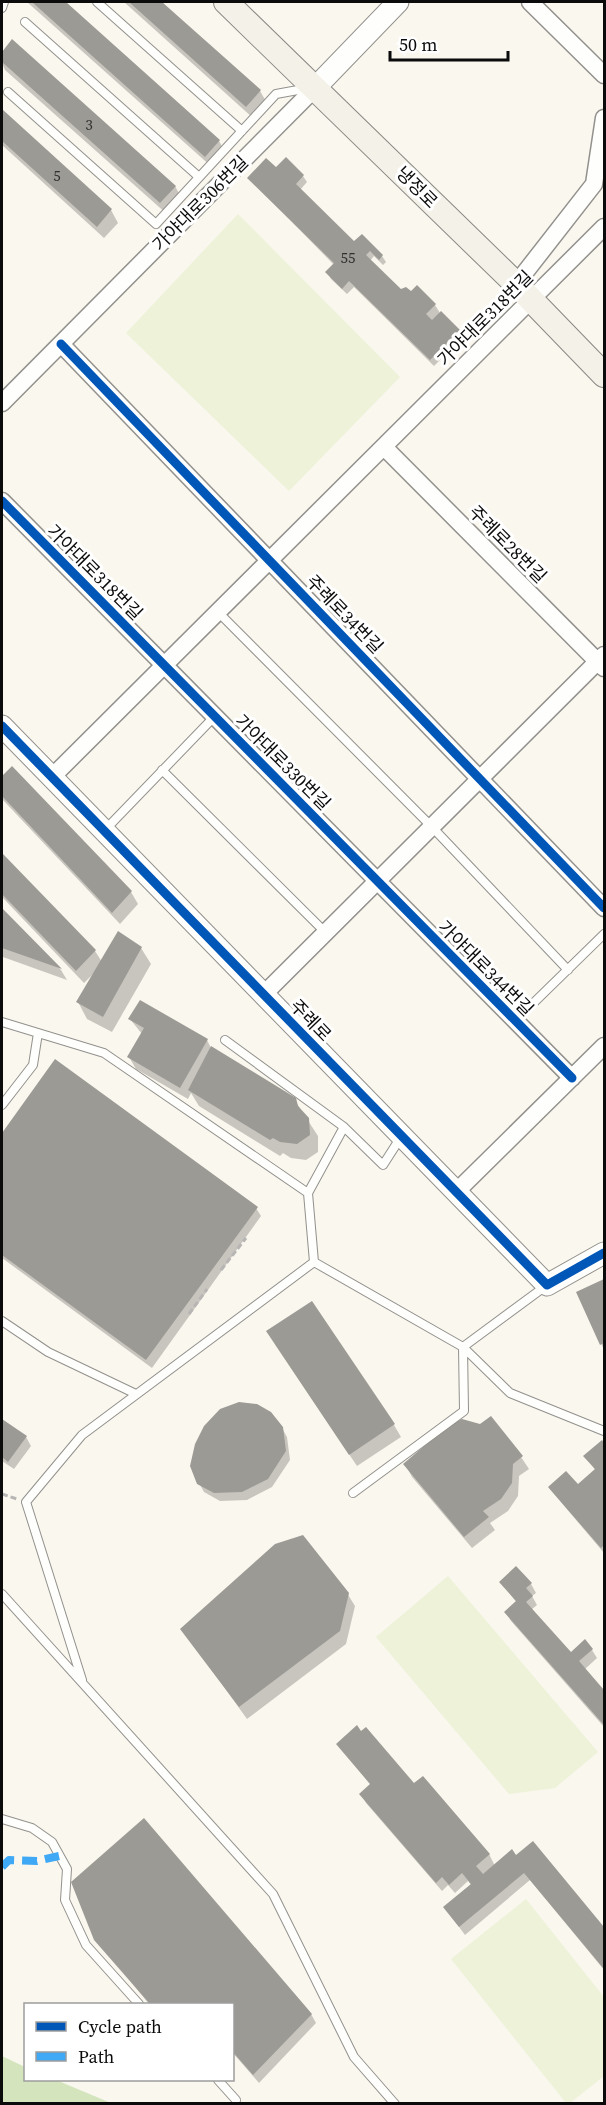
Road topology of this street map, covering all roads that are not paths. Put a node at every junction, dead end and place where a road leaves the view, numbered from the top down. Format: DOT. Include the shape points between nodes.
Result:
graph roads {
  1 [pos="4,2"];
  2 [pos="97,2"];
  3 [pos="226,2"];
  4 [pos="398,2"];
  5 [pos="530,2"];
  6 [pos="2,8"];
  7 [pos="25,22"];
  8 [pos="604,75"];
  9 [pos="316,87"];
  10 [pos="8,92"];
  11 [pos="604,118"];
  12 [pos="242,131"];
  13 [pos="199,177"];
  14 [pos="604,227"];
  15 [pos="523,292"];
  16 [pos="61,344"];
  17 [pos="604,375"];
  18 [pos="2,404"];
  19 [pos="384,447"];
  20 [pos="2,501"];
  21 [pos="270,560"];
  22 [pos="218,612"];
  23 [pos="602,662"];
  24 [pos="164,665"];
  25 [pos="214,716"];
  26 [pos="3,731"];
  27 [pos="162,770"];
  28 [pos="51,777"];
  29 [pos="480,779"];
  30 [pos="432,827"];
  31 [pos="104,831"];
  32 [pos="377,881"];
  33 [pos="604,908"];
  34 [pos="326,933"];
  35 [pos="604,934"];
  36 [pos="568,970"];
  37 [pos="263,995"];
  38 [pos="515,1021"];
  39 [pos="2,1022"];
  40 [pos="38,1033"];
  41 [pos="225,1040"];
  42 [pos="604,1046"];
  43 [pos="572,1078"];
  44 [pos="2,1105"];
  45 [pos="344,1127"];
  46 [pos="401,1136"];
  47 [pos="308,1192"];
  48 [pos="456,1192"];
  49 [pos="604,1253"];
  50 [pos="314,1262"];
  51 [pos="547,1285"];
  52 [pos="2,1321"];
  53 [pos="462,1347"];
  54 [pos="136,1394"];
  55 [pos="604,1431"];
  56 [pos="353,1493"];
  57 [pos="2,1594"];
  58 [pos="82,1680"];
  59 [pos="2,1818"];
  60 [pos="138,2003"];
  61 [pos="220,2081"];
  62 [pos="236,2100"];
  63 [pos="395,2103"];
  1 -- 6 [label="lane"];
  2 -- 12 [label="lane"];
  3 -- 9 [label="main road, 냉정로"];
  4 -- 9 [label="street, 가야대로306번길"];
  5 -- 8 [label="street"];
  7 -- 13 [label="lane"];
  9 -- 12 [label="lane" via="276,94"];
  9 -- 15 [label="main road, 냉정로"];
  9 -- 16 [label="street, 가야대로306번길"];
  10 -- 13 [label="lane" via="156,224"];
  11 -- 15 [label="street" via="594,184"];
  12 -- 13 [label="lane"];
  14 -- 15 [label="street, 가야대로318번길"];
  15 -- 17 [label="main road, 냉정로"];
  15 -- 19 [label="street, 가야대로318번길"];
  16 -- 18 [label="street, 가야대로306번길"];
  16 -- 21 [label="street, 주례로34번길"];
  19 -- 21 [label="street, 가야대로318번길"];
  19 -- 23 [label="street, 주례로28번길"];
  20 -- 24 [label="street, 가야대로318번길"];
  21 -- 22 [label="street, 가야대로318번길"];
  21 -- 29 [label="street, 주례로34번길"];
  22 -- 24 [label="street, 가야대로318번길"];
  22 -- 30 [label="lane"];
  23 -- 29 [label="street"];
  24 -- 25 [label="street, 가야대로330번길"];
  24 -- 28 [label="street, 가야대로318번길"];
  25 -- 27 [label="lane"];
  25 -- 32 [label="street, 가야대로330번길"];
  26 -- 28 [label="street, 주례로"];
  27 -- 31 [label="lane"];
  27 -- 34 [label="lane"];
  28 -- 31 [label="street, 주례로"];
  29 -- 30 [label="street"];
  29 -- 33 [label="street, 주례로34번길"];
  30 -- 32 [label="street"];
  30 -- 36 [label="lane"];
  31 -- 37 [label="street, 주례로"];
  32 -- 34 [label="street"];
  32 -- 38 [label="street, 가야대로344번길"];
  34 -- 37 [label="street"];
  35 -- 36 [label="lane, 가야대로344번길"];
  36 -- 38 [label="lane, 가야대로344번길"];
  37 -- 46 [label="street, 주례로"];
  38 -- 43 [label="street, 가야대로344번길"];
  39 -- 40 [label="lane"];
  40 -- 44 [label="lane" via="33,1065"];
  40 -- 47 [label="lane" via="104,1053"];
  41 -- 45 [label="lane"];
  42 -- 43 [label="street"];
  43 -- 48 [label="street"];
  45 -- 46 [label="lane" via="383,1165"];
  45 -- 47 [label="lane"];
  46 -- 48 [label="street, 주례로"];
  47 -- 50 [label="lane"];
  48 -- 51 [label="street, 주례로"];
  49 -- 51 [label="street"];
  50 -- 53 [label="lane"];
  50 -- 54 [label="lane"];
  51 -- 53 [label="lane"];
  52 -- 54 [label="lane" via="48,1352"];
  53 -- 55 [label="lane" via="510,1393"];
  53 -- 56 [label="lane" via="464,1411"];
  54 -- 58 [label="lane" via="82,1436 26,1502"];
  57 -- 58 [label="lane"];
  58 -- 63 [label="lane" via="273,1894 354,2057"];
  59 -- 60 [label="lane" via="32,1828 52,1842 67,1869 65,1900 87,1945"];
  61 -- 62 [label="lane"];
}
